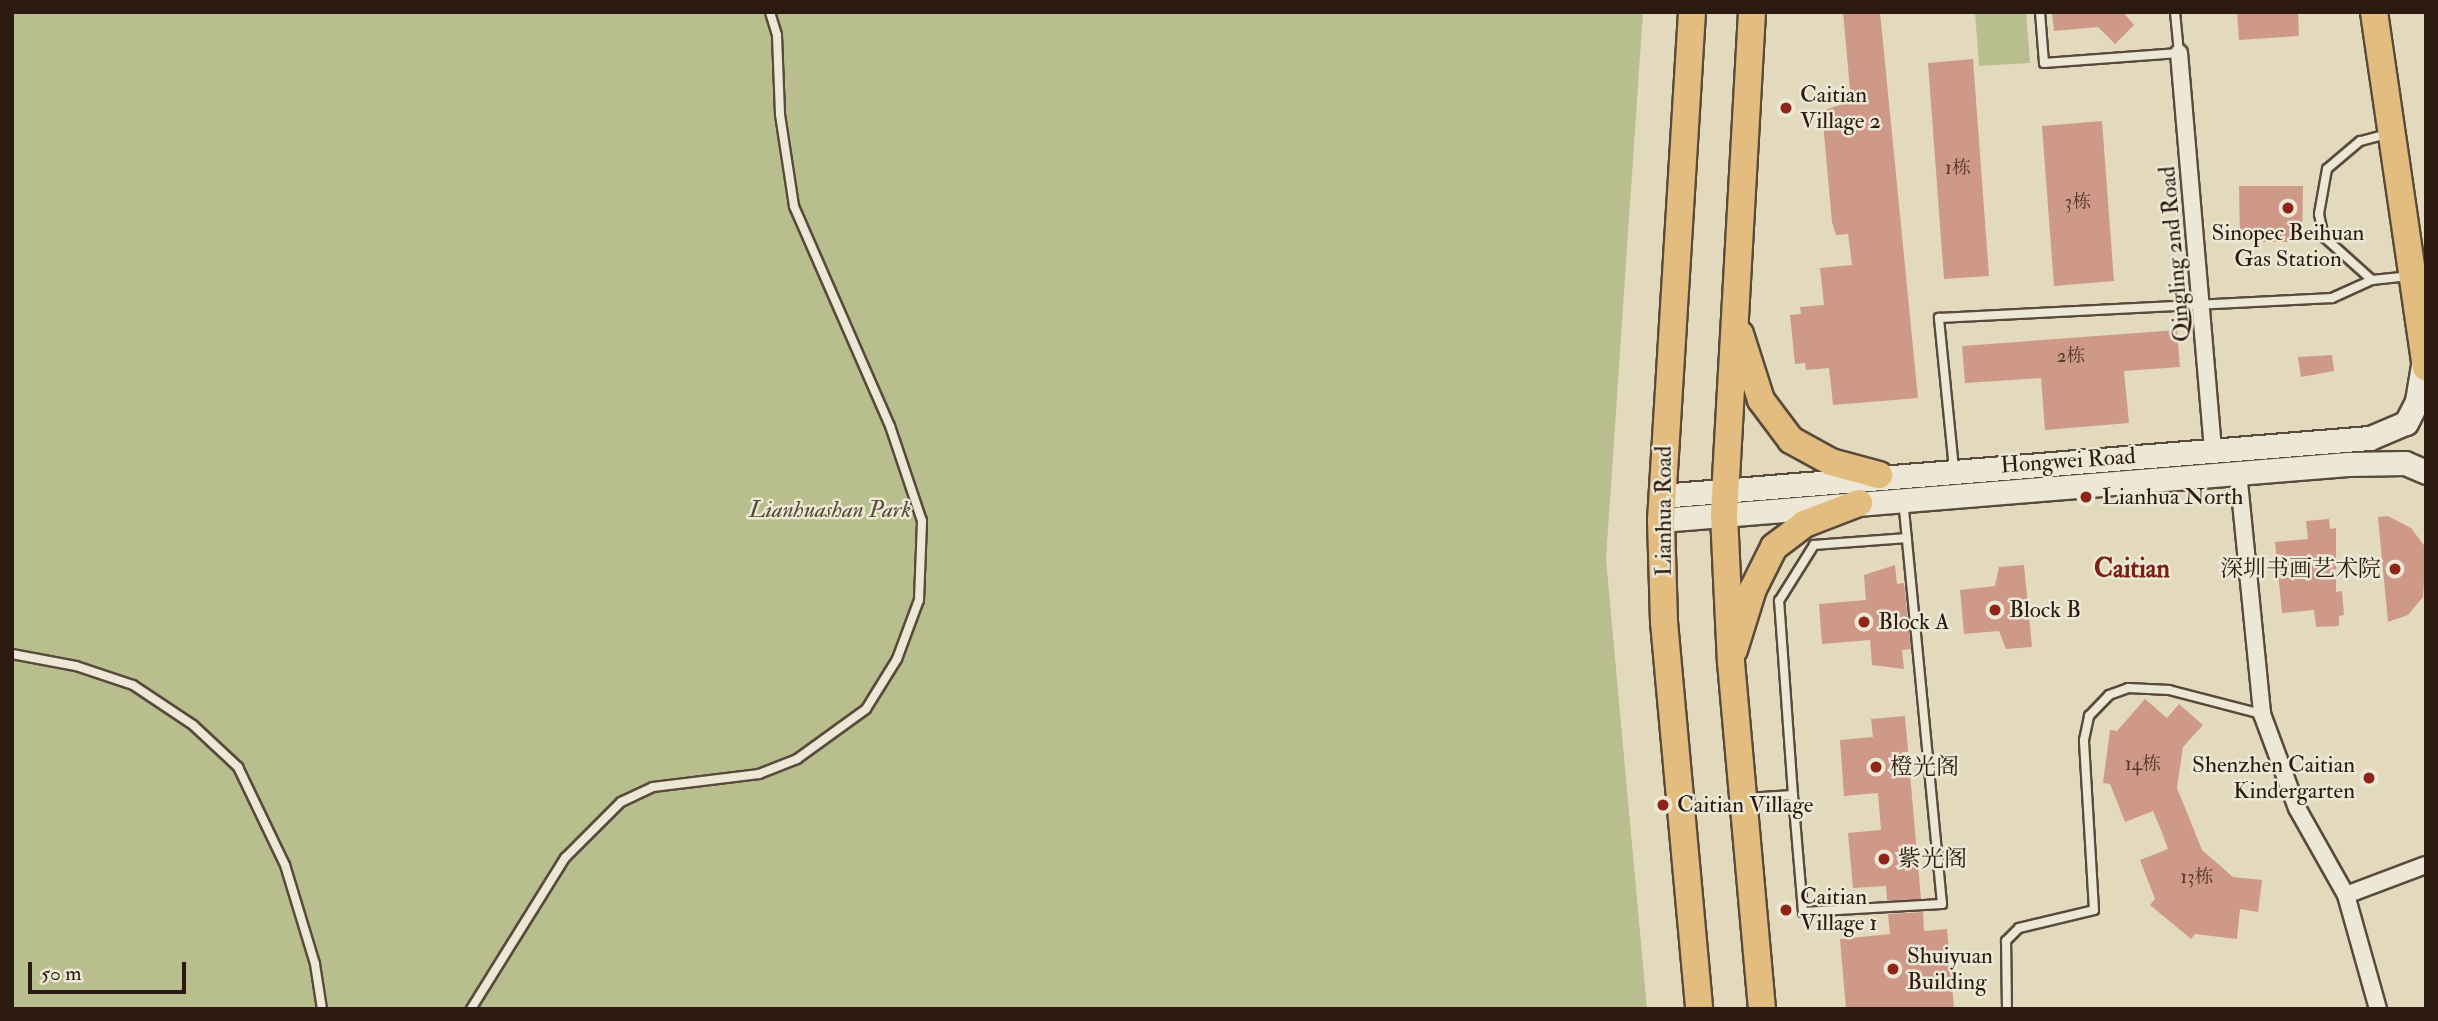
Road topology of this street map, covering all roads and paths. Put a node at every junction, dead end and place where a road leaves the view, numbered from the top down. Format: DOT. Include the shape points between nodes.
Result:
graph roads {
  1 [pos="770,12"];
  2 [pos="1692,12"];
  3 [pos="1752,12"];
  4 [pos="2040,12"];
  5 [pos="2175,12"];
  6 [pos="2374,12"];
  7 [pos="2179,54"];
  8 [pos="2389,133"];
  9 [pos="2409,276"];
  10 [pos="2372,280"];
  11 [pos="2203,304"];
  12 [pos="1734,315"];
  13 [pos="2425,363"];
  14 [pos="2213,451"];
  15 [pos="1954,469"];
  16 [pos="2238,472"];
  17 [pos="2426,472"];
  18 [pos="1879,475"];
  19 [pos="1957,494"];
  20 [pos="1903,499"];
  21 [pos="1724,503"];
  22 [pos="1859,503"];
  23 [pos="1661,508"];
  24 [pos="1907,538"];
  25 [pos="12,654"];
  26 [pos="1731,662"];
  27 [pos="2262,713"];
  28 [pos="1793,795"];
  29 [pos="1743,799"];
  30 [pos="2426,864"];
  31 [pos="2346,895"];
  32 [pos="322,1009"];
  33 [pos="471,1009"];
  34 [pos="1699,1009"];
  35 [pos="1762,1009"];
  36 [pos="2007,1009"];
  37 [pos="2378,1009"];
  1 -- 33 [label="lane" via="777,35 780,114 794,206 890,426 922,521 919,600 897,659 866,709 797,759 759,774 653,787 621,802 565,858"];
  2 -- 23 [label="main road, Lianhua Road"];
  3 -- 12 [label="main road"];
  4 -- 7 [label="lane" via="2044,62"];
  5 -- 7 [label="lane"];
  6 -- 8 [label="main road"];
  7 -- 11 [label="street, Qingling 2nd Road"];
  8 -- 9 [label="main road"];
  8 -- 10 [label="lane" via="2360,141 2339,155 2320,191 2324,237"];
  9 -- 10 [label="lane"];
  9 -- 13 [label="main road"];
  10 -- 11 [label="lane" via="2332,298"];
  11 -- 14 [label="street, Qingling 2nd Road"];
  11 -- 15 [label="lane" via="1939,318"];
  12 -- 18 [label="main road" via="1761,400 1791,440 1831,462"];
  12 -- 21 [label="main road"];
  13 -- 14 [label="street, Hongwei Road" via="2417,401 2406,423 2392,431 2353,441"];
  14 -- 15 [label="street, Hongwei Road"];
  15 -- 18 [label="street, Hongwei Road"];
  15 -- 19 [label="lane"];
  16 -- 17 [label="street, Hongwei Road" via="2385,462"];
  16 -- 19 [label="street, Hongwei Road"];
  16 -- 27 [label="street"];
  18 -- 21 [label="street, Hongwei Road"];
  19 -- 20 [label="street, Hongwei Road"];
  20 -- 22 [label="street, Hongwei Road"];
  20 -- 24 [label="lane"];
  21 -- 22 [label="street, Hongwei Road"];
  21 -- 23 [label="street, Hongwei Road"];
  21 -- 26 [label="main road"];
  22 -- 26 [label="main road" via="1804,524 1774,547 1753,589"];
  23 -- 34 [label="main road, Lianhua Road" via="1664,622"];
  24 -- 28 [label="lane" via="1814,545 1779,601"];
  24 -- 28 [label="lane" via="1942,904 1803,912"];
  25 -- 32 [label="lane" via="76,666 133,685 193,725 239,767 285,865 315,964"];
  26 -- 29 [label="main road"];
  27 -- 31 [label="street" via="2297,808"];
  27 -- 36 [label="lane" via="2169,690 2128,688 2109,695 2089,716 2084,740 2094,910 2019,928 2006,941"];
  28 -- 29 [label="lane"];
  29 -- 35 [label="main road"];
  30 -- 31 [label="street"];
  31 -- 37 [label="street"];
}
